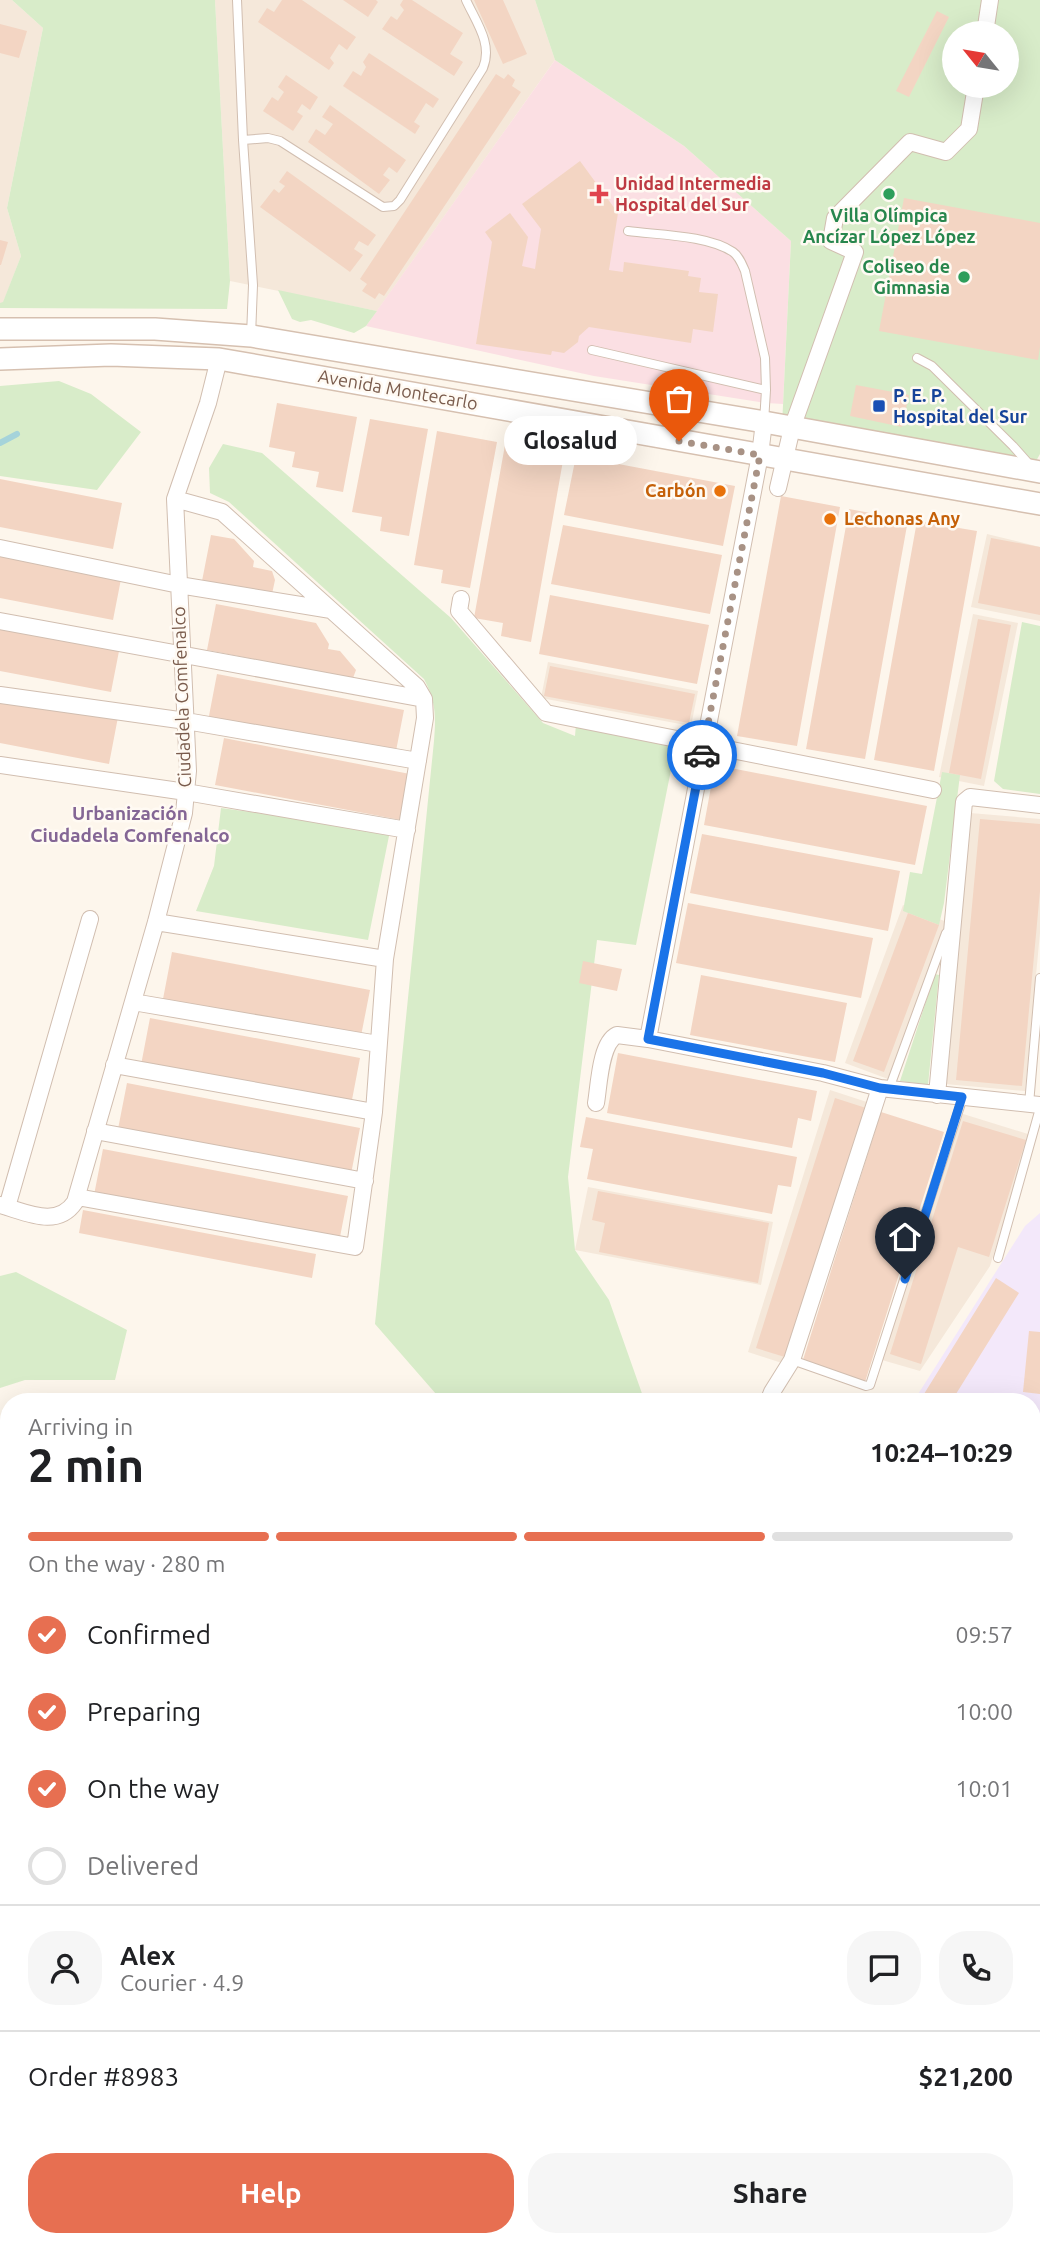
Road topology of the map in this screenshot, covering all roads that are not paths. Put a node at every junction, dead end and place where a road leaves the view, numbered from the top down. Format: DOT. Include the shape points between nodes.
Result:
graph roads {
  1 [pos="237,0"];
  2 [pos="466,0"];
  3 [pos="990,0"];
  4 [pos="987,21"];
  5 [pos="974,98"];
  6 [pos="243,140"];
  7 [pos="628,231"];
  8 [pos="0,329"];
  9 [pos="251,335"];
  10 [pos="592,349"];
  11 [pos="917,358"];
  12 [pos="0,359"];
  13 [pos="219,359"];
  14 [pos="766,390"];
  15 [pos="764,422"];
  16 [pos="792,428"];
  17 [pos="760,455"];
  18 [pos="785,460"];
  19 [pos="1036,471"];
  20 [pos="778,488"];
  21 [pos="175,499"];
  22 [pos="1040,504"];
  23 [pos="0,548"];
  24 [pos="179,585"];
  25 [pos="461,599"];
  26 [pos="331,610"];
  27 [pos="0,621"];
  28 [pos="182,654"];
  29 [pos="0,695"];
  30 [pos="424,699"];
  31 [pos="186,721"];
  32 [pos="704,746"];
  33 [pos="418,761"];
  34 [pos="0,765"];
  35 [pos="933,790"];
  36 [pos="186,792"];
  37 [pos="1040,805"];
  38 [pos="407,830"];
  39 [pos="953,914"];
  40 [pos="90,919"];
  41 [pos="156,922"];
  42 [pos="384,959"];
  43 [pos="1040,978"];
  44 [pos="133,1002"];
  45 [pos="648,1039"];
  46 [pos="378,1044"];
  47 [pos="114,1065"];
  48 [pos="885,1089"];
  49 [pos="937,1094"];
  50 [pos="962,1097"];
  51 [pos="596,1103"];
  52 [pos="1036,1106"];
  53 [pos="374,1112"];
  54 [pos="94,1131"];
  55 [pos="365,1181"];
  56 [pos="77,1197"];
  57 [pos="3,1206"];
  58 [pos="998,1258"];
  59 [pos="792,1360"];
  60 [pos="772,1393"];
  1 -- 6 [label="lane"];
  2 -- 6 [label="lane" via="488,57 394,206 383,207 281,141"];
  3 -- 4 [label="street"];
  5 -- 16 [label="street" via="969,129 946,152 910,142 835,218 831,241 855,252"];
  6 -- 9 [label="lane" via="253,285"];
  7 -- 14 [label="lane" via="705,241 735,253 744,271 765,358"];
  8 -- 9 [label="main road, Avenida Montecarlo" via="155,329"];
  9 -- 15 [label="main road, Avenida Montecarlo"];
  10 -- 14 [label="lane"];
  11 -- 19 [label="lane" via="932,366"];
  12 -- 13 [label="main road, Avenida Montecarlo" via="111,355"];
  13 -- 17 [label="main road, Avenida Montecarlo"];
  13 -- 21 [label="street, Ciudadela Comfenalco"];
  14 -- 15 [label="lane"];
  15 -- 16 [label="main road, Avenida Montecarlo"];
  15 -- 17 [label="street"];
  16 -- 18 [label="street"];
  16 -- 19 [label="main road, Avenida Montecarlo"];
  17 -- 18 [label="main road, Avenida Montecarlo"];
  17 -- 32 [label="street"];
  18 -- 20 [label="street"];
  18 -- 22 [label="main road, Avenida Montecarlo"];
  21 -- 24 [label="street, Ciudadela Comfenalco"];
  21 -- 26 [label="street" via="222,512"];
  23 -- 24 [label="street"];
  24 -- 26 [label="street"];
  24 -- 28 [label="street, Ciudadela Comfenalco"];
  25 -- 32 [label="street" via="459,611 546,713"];
  26 -- 30 [label="street" via="417,687"];
  27 -- 28 [label="street"];
  28 -- 30 [label="street"];
  28 -- 31 [label="street, Ciudadela Comfenalco"];
  29 -- 31 [label="street"];
  30 -- 33 [label="street"];
  31 -- 33 [label="street"];
  31 -- 36 [label="street, Ciudadela Comfenalco"];
  32 -- 35 [label="street"];
  32 -- 45 [label="street"];
  33 -- 38 [label="street"];
  34 -- 36 [label="street"];
  36 -- 38 [label="street"];
  36 -- 41 [label="street, Ciudadela Comfenalco"];
  37 -- 39 [label="street" via="966,800"];
  38 -- 42 [label="street"];
  39 -- 48 [label="lane"];
  39 -- 49 [label="street"];
  40 -- 57 [label="street"];
  41 -- 42 [label="street"];
  41 -- 44 [label="street, Ciudadela Comfenalco"];
  42 -- 46 [label="street"];
  43 -- 52 [label="lane"];
  44 -- 46 [label="street"];
  44 -- 47 [label="street, Ciudadela Comfenalco"];
  45 -- 48 [label="street"];
  45 -- 51 [label="street" via="611,1038"];
  46 -- 53 [label="street"];
  47 -- 53 [label="street"];
  47 -- 54 [label="street, Ciudadela Comfenalco"];
  48 -- 49 [label="street"];
  48 -- 59 [label="street"];
  49 -- 50 [label="street"];
  50 -- 52 [label="street"];
  50 -- 59 [label="lane" via="870,1385"];
  52 -- 58 [label="lane"];
  53 -- 55 [label="street"];
  54 -- 55 [label="street"];
  54 -- 56 [label="street, Ciudadela Comfenalco"];
  55 -- 56 [label="street" via="355,1247"];
  56 -- 57 [label="street" via="69,1211 46,1218"];
  59 -- 60 [label="street"];
}
